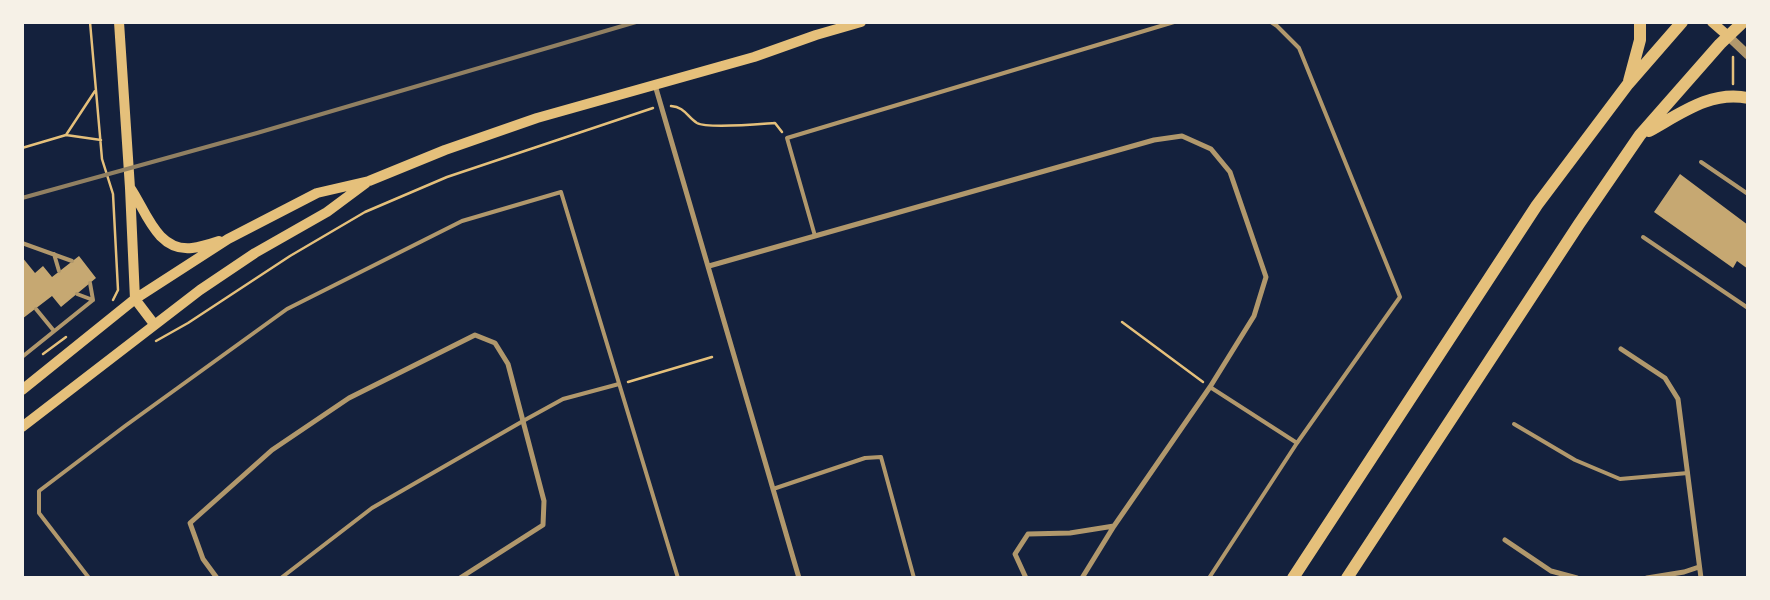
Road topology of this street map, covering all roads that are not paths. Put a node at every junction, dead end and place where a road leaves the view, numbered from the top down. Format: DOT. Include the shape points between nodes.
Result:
graph roads {
  1 [pos="119,22"];
  2 [pos="861,22"];
  3 [pos="1174,22"];
  4 [pos="1270,22"];
  5 [pos="1640,22"];
  6 [pos="1682,22"];
  7 [pos="1712,22"];
  8 [pos="1743,22"];
  9 [pos="1748,26"];
  10 [pos="1728,36"];
  11 [pos="1748,55"];
  12 [pos="1628,84"];
  13 [pos="656,85"];
  14 [pos="1748,98"];
  15 [pos="1640,135"];
  16 [pos="1701,162"];
  17 [pos="369,181"];
  18 [pos="130,188"];
  19 [pos="1748,194"];
  20 [pos="815,236"];
  21 [pos="1643,237"];
  22 [pos="228,239"];
  23 [pos="22,244"];
  24 [pos="54,254"];
  25 [pos="72,261"];
  26 [pos="709,266"];
  27 [pos="60,271"];
  28 [pos="90,284"];
  29 [pos="76,294"];
  30 [pos="135,299"];
  31 [pos="93,300"];
  32 [pos="1748,308"];
  33 [pos="36,309"];
  34 [pos="154,324"];
  35 [pos="54,331"];
  36 [pos="22,348"];
  37 [pos="1621,349"];
  38 [pos="24,355"];
  39 [pos="619,384"];
  40 [pos="24,385"];
  41 [pos="1210,388"];
  42 [pos="523,421"];
  43 [pos="1514,424"];
  44 [pos="22,427"];
  45 [pos="1298,443"];
  46 [pos="1688,473"];
  47 [pos="773,489"];
  48 [pos="1114,526"];
  49 [pos="1505,540"];
  50 [pos="1700,567"];
  51 [pos="89,578"];
  52 [pos="217,578"];
  53 [pos="281,578"];
  54 [pos="460,578"];
  55 [pos="678,578"];
  56 [pos="799,578"];
  57 [pos="914,578"];
  58 [pos="1026,578"];
  59 [pos="1082,578"];
  60 [pos="1209,578"];
  61 [pos="1293,578"];
  62 [pos="1348,578"];
  63 [pos="1577,578"];
  64 [pos="1647,578"];
  65 [pos="1701,578"];
  1 -- 18 [label="main road"];
  2 -- 13 [label="main road"];
  3 -- 20 [label="lane" via="787,138"];
  4 -- 45 [label="lane" via="1299,48 1400,297"];
  5 -- 12 [label="main road" via="1640,40"];
  6 -- 12 [label="main road"];
  7 -- 10 [label="main road"];
  8 -- 9 [label="street"];
  8 -- 10 [label="main road"];
  10 -- 11 [label="street"];
  10 -- 15 [label="main road"];
  12 -- 61 [label="main road" via="1537,205"];
  13 -- 17 [label="main road" via="537,118"];
  13 -- 26 [label="street"];
  14 -- 15 [label="main road" via="1720,96 1704,101"];
  15 -- 62 [label="main road"];
  16 -- 19 [label="lane"];
  17 -- 22 [label="main road" via="317,193"];
  17 -- 34 [label="main road" via="327,212 255,252"];
  18 -- 22 [label="main road" via="146,217 164,239 191,248"];
  18 -- 30 [label="main road"];
  20 -- 26 [label="street"];
  20 -- 41 [label="street" via="1154,140 1182,136 1211,149 1230,172 1266,277 1254,316"];
  21 -- 32 [label="lane"];
  22 -- 30 [label="main road"];
  23 -- 24 [label="lane"];
  24 -- 25 [label="lane"];
  24 -- 27 [label="lane"];
  26 -- 47 [label="street"];
  28 -- 31 [label="lane"];
  29 -- 31 [label="lane"];
  30 -- 34 [label="main road"];
  30 -- 40 [label="main road"];
  31 -- 35 [label="lane"];
  33 -- 35 [label="lane"];
  34 -- 44 [label="main road"];
  35 -- 38 [label="lane"];
  36 -- 38 [label="lane"];
  37 -- 46 [label="street" via="1665,378 1678,400"];
  39 -- 42 [label="lane" via="563,399"];
  39 -- 51 [label="lane" via="561,192 462,221 287,309 39,491 40,513"];
  39 -- 55 [label="lane"];
  41 -- 45 [label="lane"];
  41 -- 48 [label="street"];
  42 -- 52 [label="street" via="508,364 495,343 475,335 349,398 272,450 190,523 203,559"];
  42 -- 53 [label="lane" via="372,508"];
  42 -- 54 [label="street" via="544,501 543,525"];
  43 -- 46 [label="lane" via="1575,460 1620,479"];
  45 -- 60 [label="lane"];
  46 -- 50 [label="street"];
  47 -- 56 [label="street"];
  47 -- 57 [label="lane" via="865,458 881,457"];
  48 -- 58 [label="street" via="1070,533 1028,534 1015,554"];
  48 -- 59 [label="street"];
  49 -- 63 [label="street" via="1551,572"];
  50 -- 64 [label="street"];
  50 -- 65 [label="street"];
}
